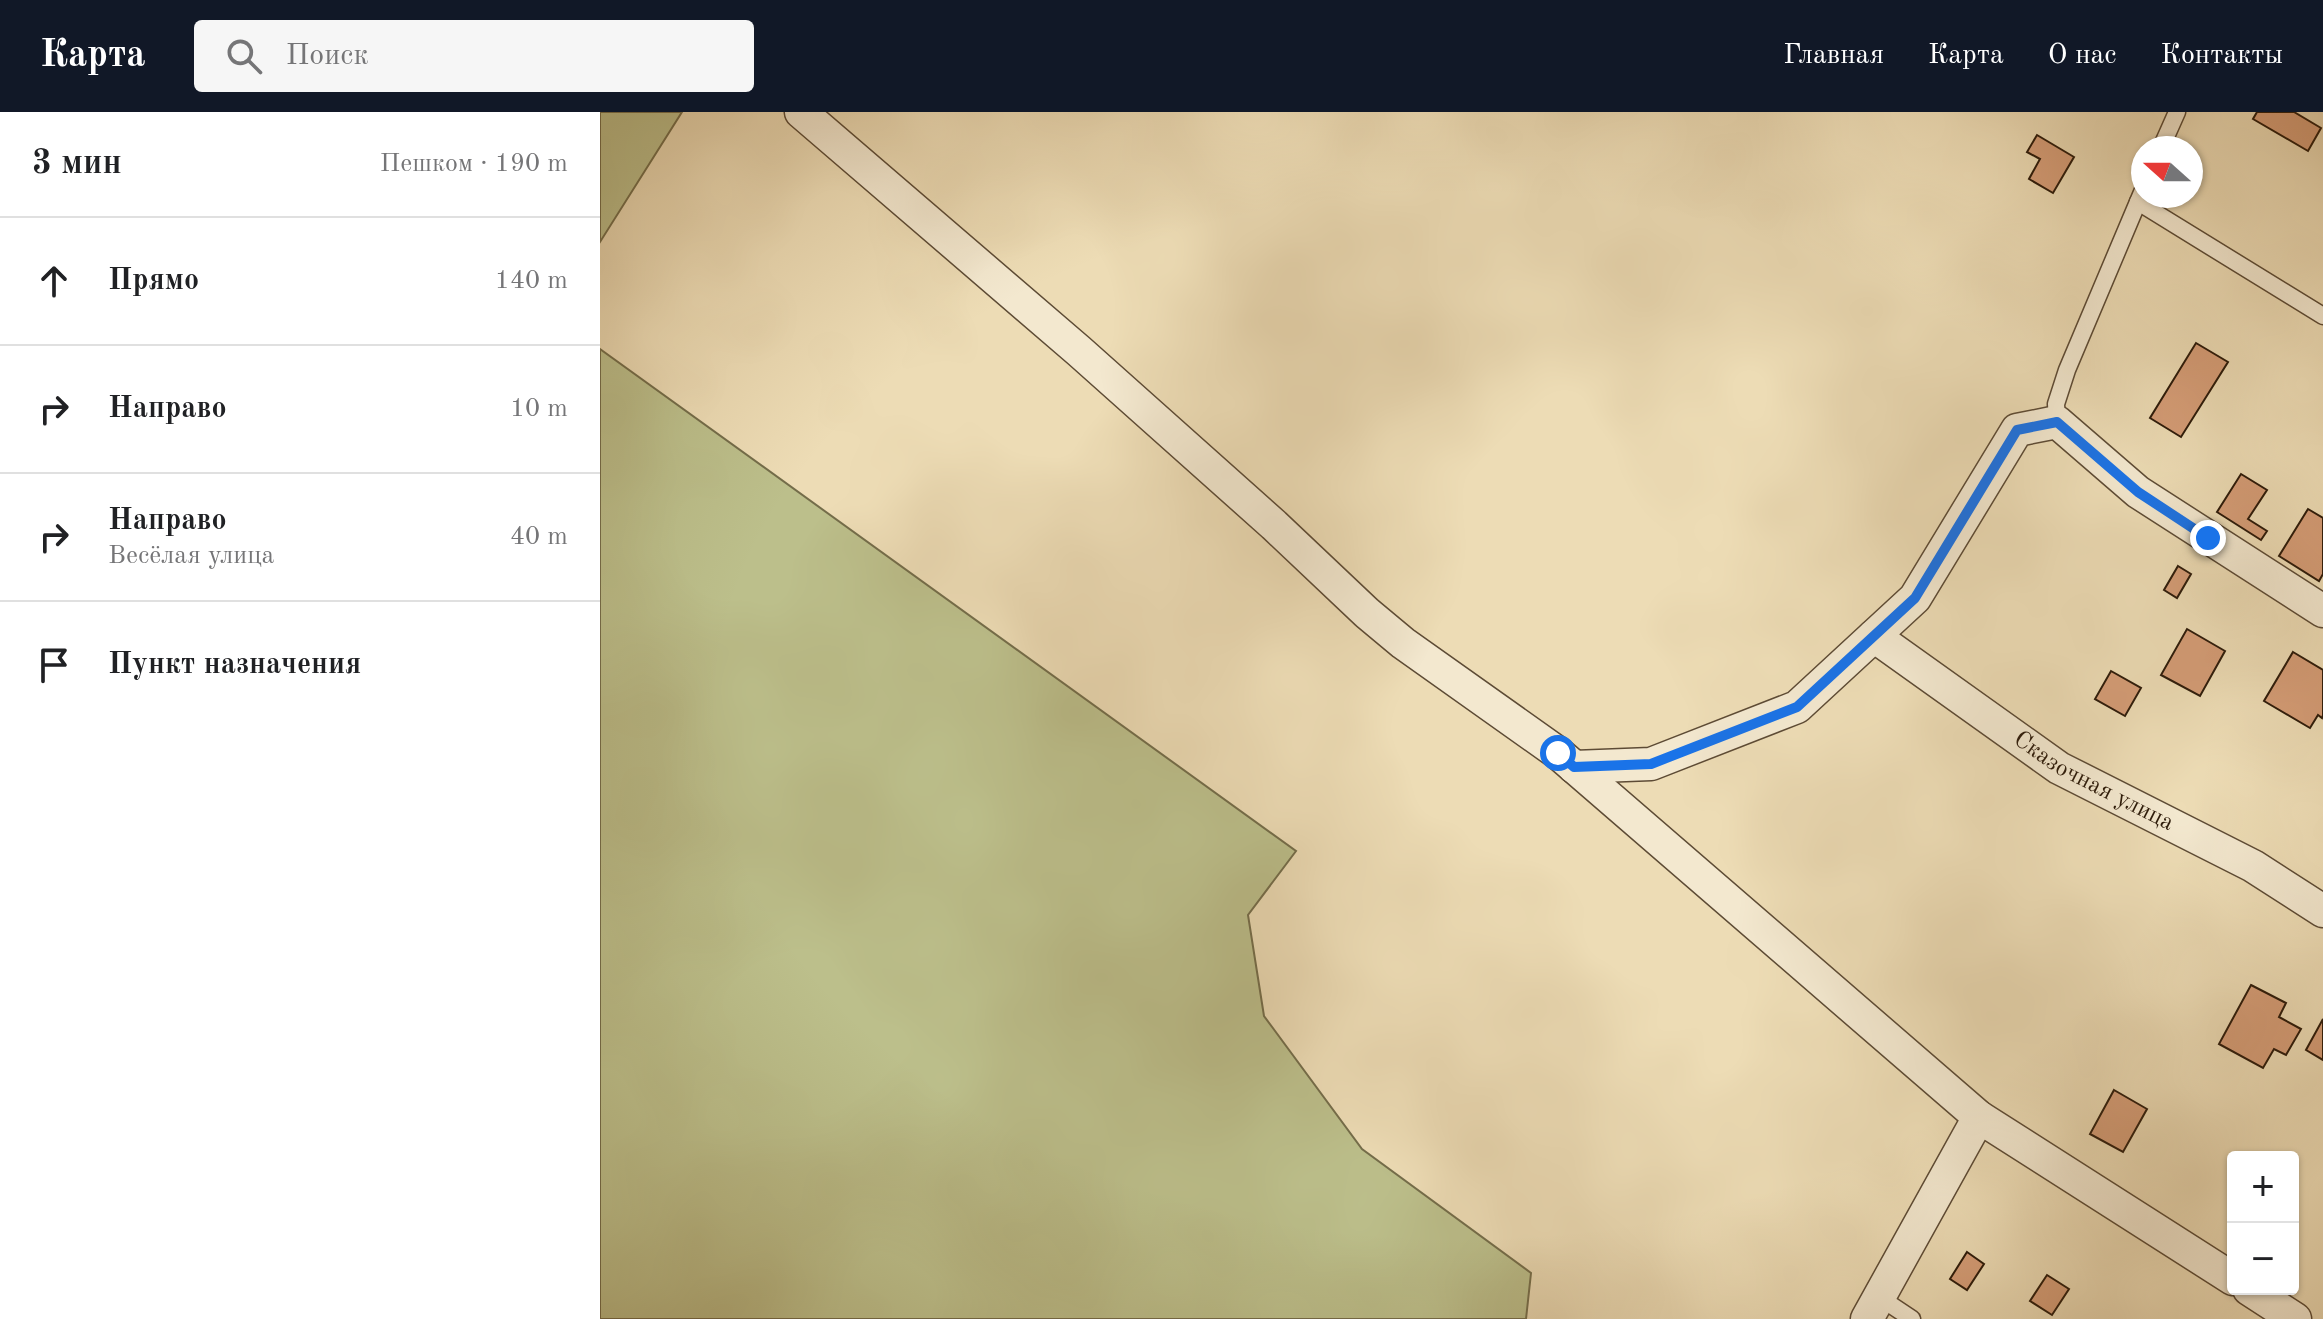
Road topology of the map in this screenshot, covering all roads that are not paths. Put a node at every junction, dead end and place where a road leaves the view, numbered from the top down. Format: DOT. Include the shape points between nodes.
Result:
graph roads {
  1 [pos="801,112"];
  2 [pos="2177,112"];
  3 [pos="2166,136"];
  4 [pos="2135,208"];
  5 [pos="2158,208"];
  6 [pos="2323,316"];
  7 [pos="2057,422"];
  8 [pos="2323,611"];
  9 [pos="1874,636"];
  10 [pos="1574,767"];
  11 [pos="2323,911"];
  12 [pos="1979,1117"];
  13 [pos="2227,1275"];
  14 [pos="2258,1295"];
  15 [pos="1873,1308"];
  16 [pos="1912,1319"];
  17 [pos="2295,1319"];
  1 -- 10 [label="street" via="1079,351 1367,613"];
  2 -- 3 [label="lane"];
  4 -- 7 [label="lane" via="2067,370 2056,404"];
  5 -- 6 [label="lane"];
  7 -- 8 [label="street" via="2138,492"];
  7 -- 9 [label="street" via="2017,430 1915,598"];
  9 -- 10 [label="street" via="1797,707 1651,764"];
  9 -- 11 [label="street, Сказочная улица" via="2059,768 2253,866"];
  10 -- 12 [label="street"];
  12 -- 13 [label="street"];
  12 -- 15 [label="street"];
  14 -- 17 [label="street"];
  15 -- 16 [label="lane"];
}
